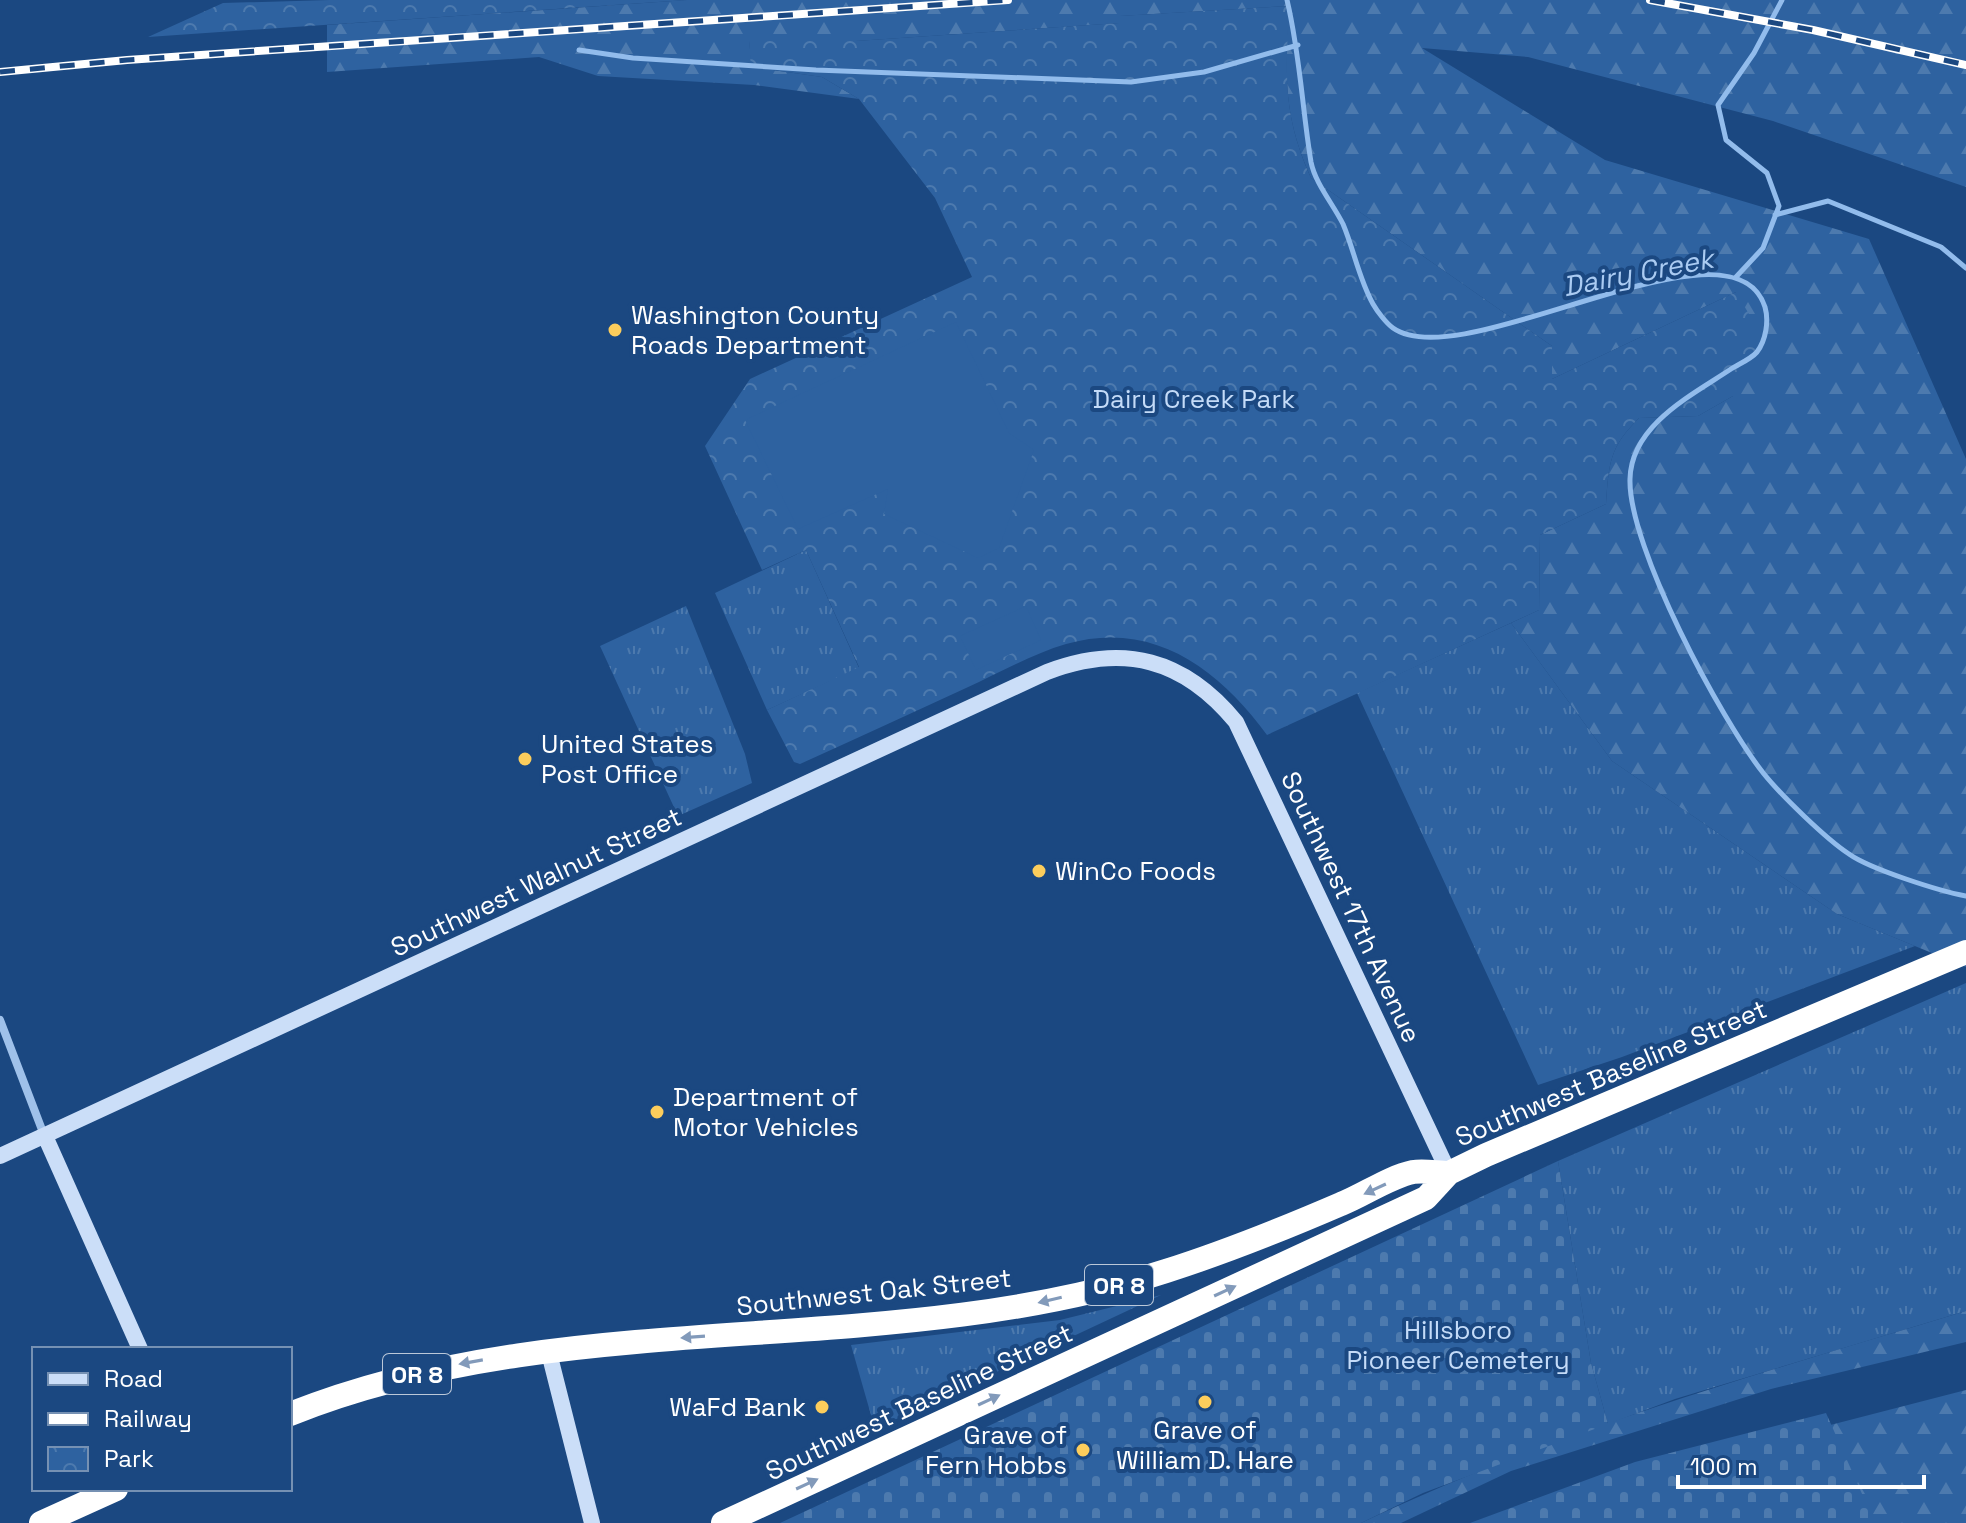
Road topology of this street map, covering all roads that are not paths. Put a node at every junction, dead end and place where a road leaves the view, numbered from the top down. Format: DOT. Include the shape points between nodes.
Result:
graph roads {
  1 [pos="1187,677"];
  2 [pos="1966,952"];
  3 [pos="0,1020"];
  4 [pos="45,1136"];
  5 [pos="0,1156"];
  6 [pos="1449,1173"];
  7 [pos="139,1347"];
  8 [pos="548,1349"];
  9 [pos="292,1413"];
  10 [pos="112,1491"];
  11 [pos="41,1523"];
  12 [pos="592,1523"];
  13 [pos="723,1523"];
  1 -- 4 [label="street, Southwest Walnut Street" via="1156,663 1112,657 1081,660 1047,672"];
  1 -- 6 [label="street, Southwest 17th Avenue" via="1220,702 1245,736"];
  2 -- 6 [label="highway, Southwest Baseline Street / OR 8"];
  3 -- 4 [label="street"];
  4 -- 5 [label="street, Southwest Walnut Street"];
  4 -- 7 [label="street"];
  6 -- 8 [label="highway, Southwest Oak Street / OR 8, one-way" via="1414,1172 1206,1258 1036,1303 942,1316"];
  13 -- 6 [label="highway, Southwest Baseline Street / OR 8, one-way" via="1426,1198"];
  8 -- 9 [label="highway, Southwest Oak Street / OR 8, one-way" via="384,1382"];
  8 -- 12 [label="street"];
  10 -- 11 [label="highway"];
}
